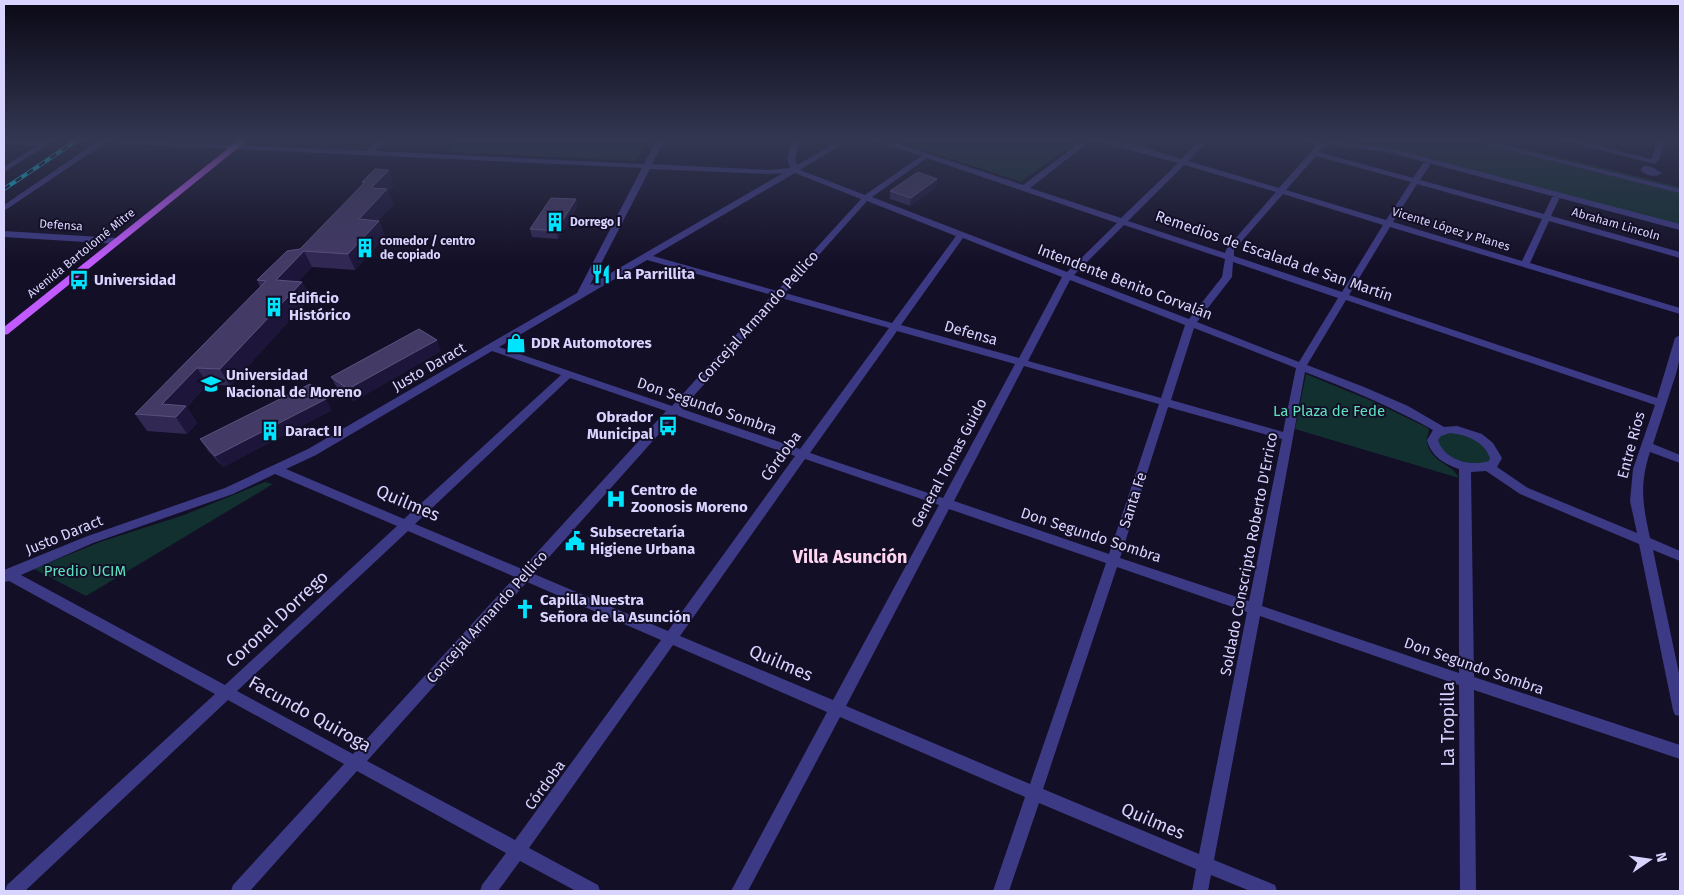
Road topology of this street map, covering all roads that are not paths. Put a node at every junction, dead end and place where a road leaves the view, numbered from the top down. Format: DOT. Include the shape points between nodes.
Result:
graph roads {
  1 [pos="45,181"];
  2 [pos="193,181"];
  3 [pos="639,181"];
  4 [pos="770,181"];
  5 [pos="825,181"];
  6 [pos="890,181"];
  7 [pos="1003,181"];
  8 [pos="1034,181"];
  9 [pos="1164,181"];
  10 [pos="1246,181"];
  11 [pos="1289,181"];
  12 [pos="1415,181"];
  13 [pos="1505,181"];
  14 [pos="1639,181"];
  15 [pos="1024,188"];
  16 [pos="1280,191"];
  17 [pos="1680,191"];
  18 [pos="866,198"];
  19 [pos="1554,199"];
  20 [pos="4,209"];
  21 [pos="1547,218"];
  22 [pos="1124,221"];
  23 [pos="1388,223"];
  24 [pos="1680,227"];
  25 [pos="4,234"];
  26 [pos="961,235"];
  27 [pos="117,241"];
  28 [pos="1680,255"];
  29 [pos="1228,256"];
  30 [pos="646,257"];
  31 [pos="1525,265"];
  32 [pos="1067,277"];
  33 [pos="779,295"];
  34 [pos="1344,295"];
  35 [pos="580,296"];
  36 [pos="1680,311"];
  37 [pos="1190,325"];
  38 [pos="7,327"];
  39 [pos="895,327"];
  40 [pos="1680,338"];
  41 [pos="492,348"];
  42 [pos="1021,362"];
  43 [pos="1301,367"];
  44 [pos="566,375"];
  45 [pos="1676,376"];
  46 [pos="1165,403"];
  47 [pos="1660,403"];
  48 [pos="673,411"];
  49 [pos="1441,430"];
  50 [pos="1288,437"];
  51 [pos="1646,446"];
  52 [pos="802,455"];
  53 [pos="1680,459"];
  54 [pos="1465,467"];
  55 [pos="1489,467"];
  56 [pos="277,470"];
  57 [pos="946,504"];
  58 [pos="406,524"];
  59 [pos="1644,541"];
  60 [pos="1680,556"];
  61 [pos="1113,560"];
  62 [pos="525,575"];
  63 [pos="6,576"];
  64 [pos="1255,608"];
  65 [pos="671,638"];
  66 [pos="1466,681"];
  67 [pos="227,692"];
  68 [pos="836,708"];
  69 [pos="1680,710"];
  70 [pos="1680,752"];
  71 [pos="356,762"];
  72 [pos="1034,793"];
  73 [pos="518,851"];
  74 [pos="1205,864"];
  75 [pos="13,891"];
  76 [pos="238,891"];
  77 [pos="488,891"];
  78 [pos="592,891"];
  79 [pos="739,891"];
  80 [pos="1001,891"];
  81 [pos="1200,891"];
  82 [pos="1269,891"];
  83 [pos="1468,891"];
  1 -- 20 [label="street"];
  2 -- 27 [label="main road, Avenida Bartolomé Mitre"];
  3 -- 35 [label="street"];
  4 -- 30 [label="street, Justo Daract"];
  5 -- 18 [label="street, Intendente Benito Corvalán"];
  6 -- 18 [label="street, Concejal Armando Pellico"];
  7 -- 15 [label="street, Remedios de Escalada de San Martín"];
  8 -- 15 [label="street"];
  9 -- 22 [label="street, General Tomas Guido"];
  10 -- 16 [label="street, Vicente López y Planes"];
  11 -- 16 [label="street, Santa Fe"];
  12 -- 21 [label="street, Abraham Lincoln"];
  12 -- 23 [label="street, Soldado Conscripto Roberto D'Errico"];
  13 -- 24 [label="street"];
  14 -- 17 [label="street"];
  15 -- 22 [label="street, Remedios de Escalada de San Martín"];
  16 -- 23 [label="street, Vicente López y Planes"];
  16 -- 29 [label="street, Santa Fe"];
  18 -- 26 [label="street, Intendente Benito Corvalán"];
  18 -- 33 [label="street, Concejal Armando Pellico"];
  19 -- 21 [label="street"];
  21 -- 28 [label="street, Abraham Lincoln"];
  21 -- 31 [label="street"];
  22 -- 29 [label="street, Remedios de Escalada de San Martín"];
  22 -- 32 [label="street, General Tomas Guido"];
  23 -- 31 [label="street, Vicente López y Planes"];
  23 -- 34 [label="street, Soldado Conscripto Roberto D'Errico"];
  25 -- 27 [label="street, Defensa"];
  26 -- 32 [label="street, Intendente Benito Corvalán"];
  26 -- 39 [label="street, Córdoba"];
  27 -- 38 [label="main road, Avenida Bartolomé Mitre"];
  29 -- 34 [label="street, Remedios de Escalada de San Martín"];
  29 -- 37 [label="street, Santa Fe" via="1226,276"];
  30 -- 33 [label="street, Defensa"];
  30 -- 35 [label="street, Justo Daract"];
  31 -- 36 [label="street, Vicente López y Planes"];
  32 -- 37 [label="street, Intendente Benito Corvalán"];
  32 -- 42 [label="street, General Tomas Guido"];
  33 -- 39 [label="street, Defensa"];
  33 -- 48 [label="street, Concejal Armando Pellico"];
  34 -- 43 [label="street, Soldado Conscripto Roberto D'Errico"];
  34 -- 47 [label="street, Remedios de Escalada de San Martín"];
  35 -- 41 [label="street, Justo Daract"];
  37 -- 43 [label="street, Intendente Benito Corvalán"];
  37 -- 46 [label="street, Santa Fe"];
  39 -- 42 [label="street, Defensa"];
  39 -- 52 [label="street, Córdoba"];
  40 -- 45 [label="street, Entre Ríos"];
  41 -- 44 [label="street, Don Segundo Sombra"];
  41 -- 56 [label="street, Justo Daract"];
  42 -- 46 [label="street, Defensa"];
  42 -- 57 [label="street, General Tomas Guido"];
  43 -- 49 [label="street, Intendente Benito Corvalán" via="1360,389"];
  43 -- 50 [label="street, Soldado Conscripto Roberto D'Errico"];
  44 -- 48 [label="street, Don Segundo Sombra"];
  44 -- 58 [label="street, Coronel Dorrego"];
  45 -- 47 [label="street, Entre Ríos"];
  46 -- 50 [label="street, Defensa"];
  46 -- 61 [label="street, Santa Fe"];
  47 -- 51 [label="street, Entre Ríos"];
  48 -- 52 [label="street, Don Segundo Sombra"];
  48 -- 62 [label="street, Concejal Armando Pellico"];
  49 -- 54 [label="street" via="1432,439 1437,452"];
  49 -- 55 [label="street" via="1460,430 1481,438 1496,458"];
  50 -- 64 [label="street, Soldado Conscripto Roberto D'Errico"];
  51 -- 53 [label="street"];
  51 -- 59 [label="street, Entre Ríos" via="1639,469 1636,501"];
  52 -- 57 [label="street, Don Segundo Sombra"];
  52 -- 65 [label="street, Córdoba"];
  54 -- 55 [label="street"];
  54 -- 66 [label="street, La Tropilla"];
  55 -- 59 [label="street" via="1524,491"];
  56 -- 58 [label="street, Quilmes"];
  56 -- 63 [label="street, Justo Daract" via="230,491 89,540"];
  57 -- 61 [label="street, Don Segundo Sombra"];
  57 -- 68 [label="street, General Tomas Guido"];
  58 -- 62 [label="street, Quilmes"];
  58 -- 67 [label="street, Coronel Dorrego"];
  59 -- 60 [label="street"];
  59 -- 69 [label="street, Entre Ríos"];
  61 -- 64 [label="street, Don Segundo Sombra"];
  61 -- 72 [label="street, Santa Fe"];
  62 -- 65 [label="street, Quilmes"];
  62 -- 71 [label="street, Concejal Armando Pellico"];
  63 -- 67 [label="street, Facundo Quiroga"];
  64 -- 66 [label="street, Don Segundo Sombra"];
  64 -- 74 [label="street, Soldado Conscripto Roberto D'Errico"];
  65 -- 68 [label="street, Quilmes"];
  65 -- 73 [label="street, Córdoba"];
  66 -- 70 [label="street, Don Segundo Sombra"];
  66 -- 83 [label="street, La Tropilla"];
  67 -- 71 [label="street, Facundo Quiroga"];
  67 -- 75 [label="street, Coronel Dorrego"];
  68 -- 72 [label="street, Quilmes"];
  68 -- 79 [label="street, General Tomas Guido"];
  71 -- 73 [label="street, Facundo Quiroga"];
  71 -- 76 [label="street, Concejal Armando Pellico"];
  72 -- 74 [label="street, Quilmes"];
  72 -- 80 [label="street, Santa Fe"];
  73 -- 77 [label="street, Córdoba"];
  73 -- 78 [label="street, Facundo Quiroga"];
  74 -- 81 [label="street, Soldado Conscripto Roberto D'Errico"];
  74 -- 82 [label="street, Quilmes"];
}
